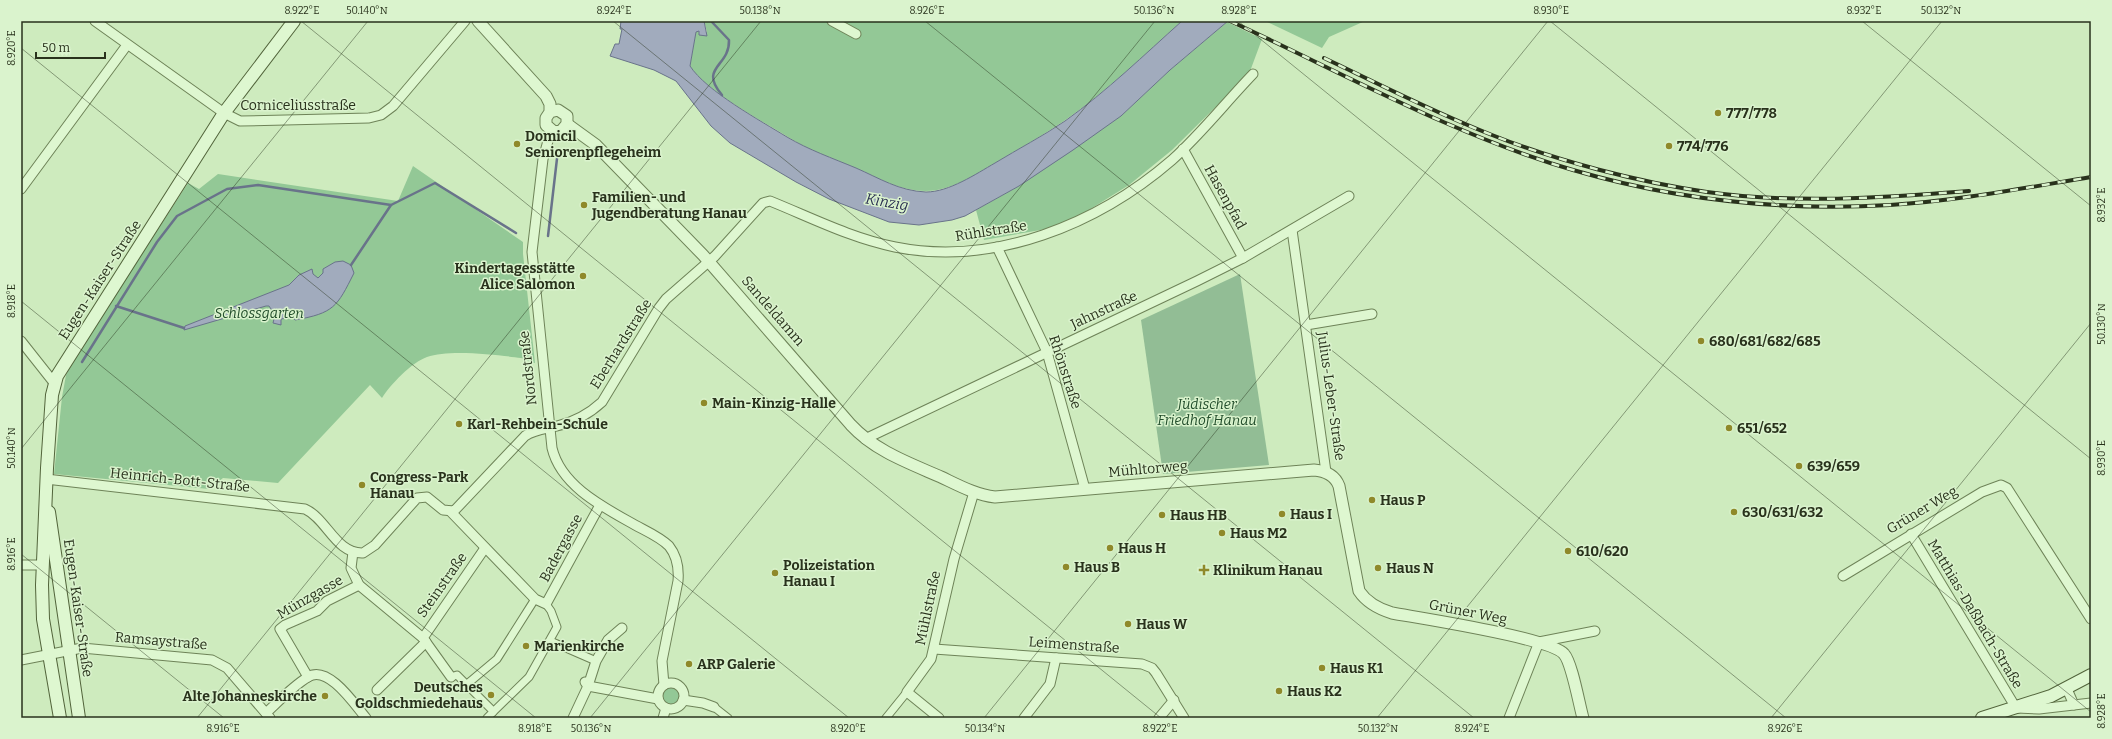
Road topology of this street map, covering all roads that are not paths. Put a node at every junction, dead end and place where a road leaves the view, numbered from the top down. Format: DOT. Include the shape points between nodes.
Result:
graph roads {
  1 [pos="96,21"];
  2 [pos="294,21"];
  3 [pos="465,21"];
  4 [pos="478,21"];
  5 [pos="832,21"];
  6 [pos="856,34"];
  7 [pos="127,45"];
  8 [pos="1253,74"];
  9 [pos="550,112"];
  10 [pos="224,113"];
  11 [pos="567,124"];
  12 [pos="551,130"];
  13 [pos="1183,149"];
  14 [pos="21,189"];
  15 [pos="1349,196"];
  16 [pos="1292,230"];
  17 [pos="997,247"];
  18 [pos="1243,258"];
  19 [pos="710,262"];
  20 [pos="1372,314"];
  21 [pos="1306,325"];
  22 [pos="21,341"];
  23 [pos="1047,352"];
  24 [pos="55,384"];
  25 [pos="550,428"];
  26 [pos="865,439"];
  27 [pos="1326,472"];
  28 [pos="46,479"];
  29 [pos="1085,489"];
  30 [pos="974,492"];
  31 [pos="600,505"];
  32 [pos="451,512"];
  33 [pos="1911,534"];
  34 [pos="485,548"];
  35 [pos="353,552"];
  36 [pos="21,565"];
  37 [pos="42,565"];
  38 [pos="1843,576"];
  39 [pos="359,585"];
  40 [pos="535,599"];
  41 [pos="546,604"];
  42 [pos="1392,613"];
  43 [pos="2091,618"];
  44 [pos="622,628"];
  45 [pos="1595,631"];
  46 [pos="425,640"];
  47 [pos="550,641"];
  48 [pos="1539,642"];
  49 [pos="934,649"];
  50 [pos="69,650"];
  51 [pos="49,654"];
  52 [pos="1056,658"];
  53 [pos="21,660"];
  54 [pos="596,661"];
  55 [pos="2091,675"];
  56 [pos="308,677"];
  57 [pos="450,677"];
  58 [pos="586,683"];
  59 [pos="466,685"];
  60 [pos="664,685"];
  61 [pos="2067,689"];
  62 [pos="377,690"];
  63 [pos="907,692"];
  64 [pos="658,699"];
  65 [pos="683,700"];
  66 [pos="1174,700"];
  67 [pos="2091,703"];
  68 [pos="2074,705"];
  69 [pos="714,707"];
  70 [pos="666,708"];
  71 [pos="2016,708"];
  72 [pos="493,712"];
  73 [pos="268,716"];
  74 [pos="60,718"];
  75 [pos="79,718"];
  76 [pos="366,718"];
  77 [pos="487,718"];
  78 [pos="573,718"];
  79 [pos="664,718"];
  80 [pos="728,718"];
  81 [pos="886,718"];
  82 [pos="939,718"];
  83 [pos="1024,718"];
  84 [pos="1159,718"];
  85 [pos="1184,718"];
  86 [pos="1509,718"];
  87 [pos="1583,718"];
  88 [pos="1982,718"];
  1 -- 7 [label="street, Corniceliusstraße"];
  2 -- 10 [label="main road, Eugen-Kaiser-Straße"];
  3 -- 10 [label="street, Corniceliusstraße" via="393,106 381,116 240,121"];
  4 -- 9 [label="street, Nordstraße" via="546,96"];
  5 -- 6 [label="street"];
  7 -- 10 [label="street, Corniceliusstraße"];
  7 -- 14 [label="street"];
  8 -- 13 [label="street, Rühlstraße"];
  9 -- 11 [label="street" via="562,111 567,116"];
  9 -- 12 [label="street, Nordstraße" via="546,122"];
  10 -- 24 [label="main road, Eugen-Kaiser-Straße" via="71,351"];
  11 -- 12 [label="street" via="561,131"];
  11 -- 19 [label="street, Sandeldamm" via="596,145"];
  12 -- 25 [label="street, Nordstraße" via="544,159 532,252"];
  13 -- 17 [label="street, Rühlstraße" via="1127,192 1077,222 1047,235"];
  13 -- 18 [label="street, Hasenpfad"];
  15 -- 16 [label="street, Jahnstraße"];
  16 -- 18 [label="street, Jahnstraße"];
  16 -- 21 [label="street, Julius-Leber-Straße"];
  17 -- 19 [label="street, Rühlstraße" via="947,252 896,247 855,237 767,201 758,206"];
  17 -- 23 [label="street, Rhönstraße"];
  18 -- 23 [label="street, Jahnstraße"];
  19 -- 25 [label="street, Eberhardstraße" via="669,296 659,308 602,402 574,422"];
  19 -- 26 [label="street, Sandeldamm"];
  20 -- 21 [label="street"];
  21 -- 27 [label="street, Julius-Leber-Straße"];
  22 -- 24 [label="street"];
  23 -- 26 [label="street, Jahnstraße"];
  23 -- 29 [label="street, Rhönstraße"];
  24 -- 28 [label="main road, Eugen-Kaiser-Straße"];
  25 -- 31 [label="street, Nordstraße" via="554,454 560,468"];
  25 -- 32 [label="street, Eberhardstraße" via="538,429 525,436"];
  26 -- 30 [label="street, Sandeldamm" via="895,457"];
  27 -- 29 [label="street, Mühltorweg" via="1314,470"];
  27 -- 42 [label="street, Julius-Leber-Straße" via="1335,478 1339,486 1359,591 1372,604"];
  28 -- 35 [label="street, Heinrich-Bott-Straße" via="296,507 311,511 322,520 341,544"];
  28 -- 37 [label="main road, Eugen-Kaiser-Straße"];
  28 -- 50 [label="main road, Eugen-Kaiser-Straße"];
  29 -- 30 [label="street, Mühltorweg" via="999,497"];
  30 -- 49 [label="street, Mühlstraße" via="952,564"];
  31 -- 41 [label="street, Badergasse"];
  31 -- 60 [label="street, Nordstraße" via="653,534 668,545 675,557 679,573 662,661"];
  32 -- 34 [label="street"];
  32 -- 35 [label="street" via="443,510 427,497 418,498 367,552"];
  33 -- 38 [label="street, Grüner Weg"];
  33 -- 43 [label="street, Grüner Weg" via="1995,485 2004,485"];
  33 -- 71 [label="street, Matthias-Daßbach-Straße"];
  34 -- 40 [label="street"];
  34 -- 46 [label="street, Steinstraße"];
  35 -- 39 [label="street" via="351,568"];
  36 -- 37 [label="street"];
  37 -- 51 [label="main road, Eugen-Kaiser-Straße" via="43,619"];
  39 -- 46 [label="street"];
  39 -- 56 [label="street, Münzgasse" via="326,601 317,611 285,624 280,629"];
  40 -- 41 [label="street"];
  40 -- 59 [label="street" via="497,659"];
  41 -- 47 [label="street" via="557,627"];
  42 -- 48 [label="street, Grüner Weg"];
  44 -- 54 [label="street" via="608,640"];
  45 -- 48 [label="street, Grüner Weg"];
  46 -- 57 [label="street"];
  46 -- 62 [label="street, Steinstraße"];
  47 -- 54 [label="street"];
  47 -- 72 [label="street" via="529,677"];
  48 -- 86 [label="street"];
  48 -- 87 [label="street, Grüner Weg" via="1560,650 1568,662"];
  49 -- 52 [label="street, Leimenstraße"];
  49 -- 63 [label="street, Mühlstraße" via="927,666"];
  50 -- 51 [label="street, Ramsaystraße"];
  50 -- 73 [label="street, Ramsaystraße" via="87,648 219,662"];
  50 -- 75 [label="main road, Eugen-Kaiser-Straße"];
  51 -- 53 [label="street, Ramsaystraße"];
  51 -- 74 [label="main road, Eugen-Kaiser-Straße"];
  52 -- 66 [label="street, Leimenstraße" via="1147,666 1156,673"];
  52 -- 83 [label="street" via="1050,684"];
  54 -- 58 [label="street"];
  55 -- 61 [label="main road"];
  56 -- 73 [label="street"];
  56 -- 76 [label="street" via="319,675 336,682"];
  57 -- 59 [label="street" via="457,675"];
  58 -- 64 [label="street"];
  58 -- 78 [label="street"];
  59 -- 72 [label="street"];
  60 -- 64 [label="street" via="658,693"];
  60 -- 65 [label="street" via="671,683 679,686 683,692"];
  61 -- 68 [label="street"];
  61 -- 71 [label="main road"];
  63 -- 81 [label="street, Mühlstraße"];
  63 -- 82 [label="street"];
  64 -- 70 [label="street"];
  65 -- 69 [label="street"];
  65 -- 70 [label="street" via="678,707"];
  66 -- 84 [label="street"];
  66 -- 85 [label="street, Leimenstraße"];
  67 -- 68 [label="street"];
  68 -- 71 [label="street" via="2040,709"];
  69 -- 80 [label="street"];
  70 -- 79 [label="street"];
  71 -- 88 [label="main road"];
  72 -- 77 [label="street"];
}
